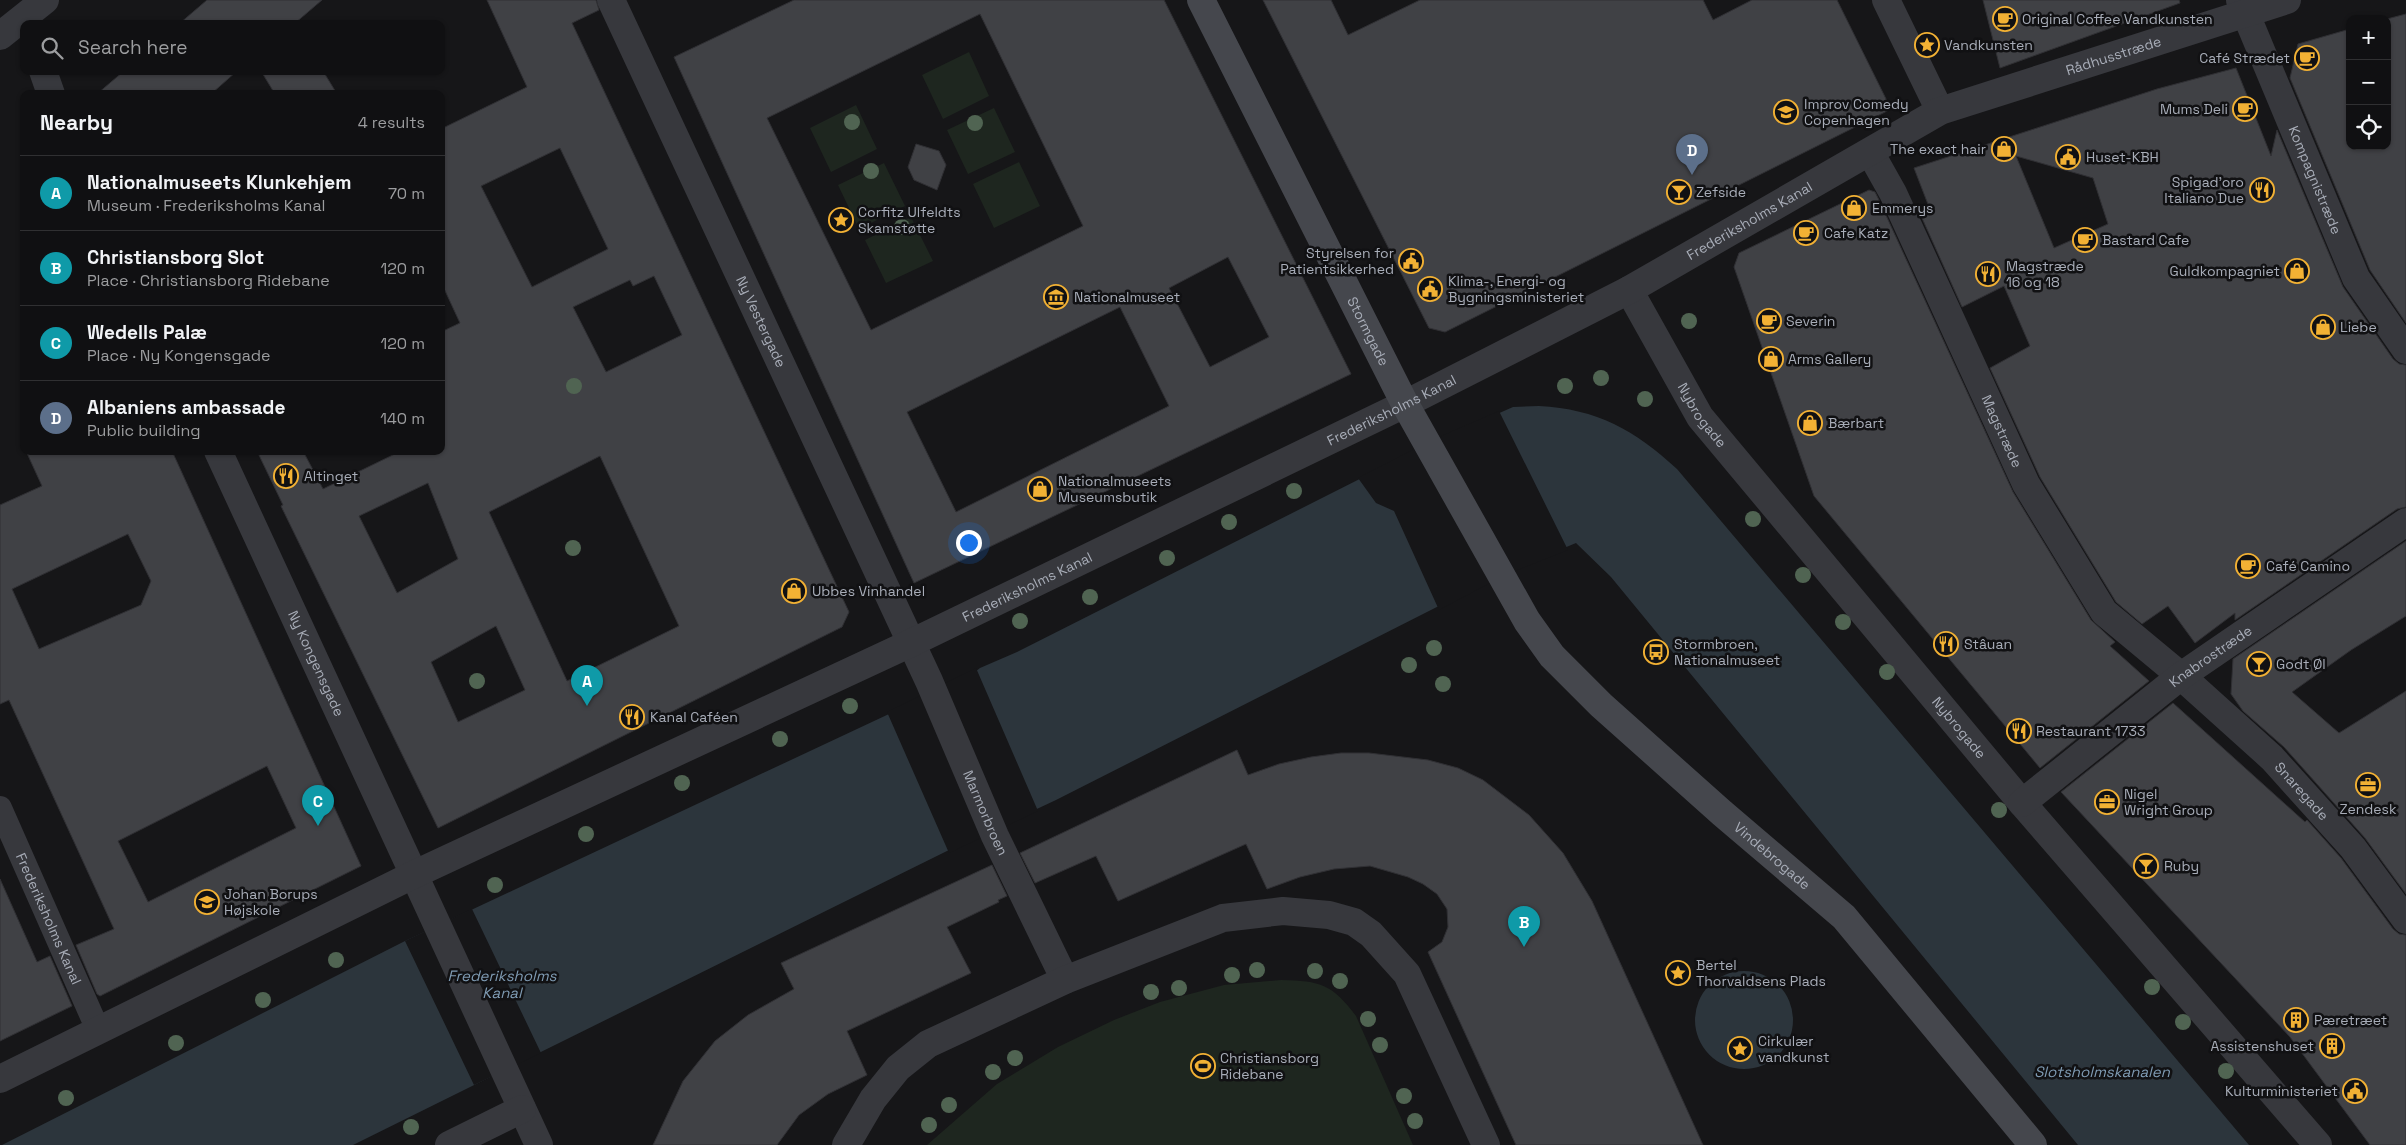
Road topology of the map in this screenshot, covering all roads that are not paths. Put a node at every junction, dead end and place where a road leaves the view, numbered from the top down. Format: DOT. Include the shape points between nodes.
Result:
graph roads {
  1 [pos="611,0"];
  2 [pos="1201,0"];
  3 [pos="1886,0"];
  4 [pos="2287,0"];
  5 [pos="2243,7"];
  6 [pos="28,10"];
  7 [pos="0,36"];
  8 [pos="44,75"];
  9 [pos="50,90"];
  10 [pos="1940,111"];
  11 [pos="1870,152"];
  12 [pos="1629,290"];
  13 [pos="2406,350"];
  14 [pos="1405,404"];
  15 [pos="220,455"];
  16 [pos="2406,522"];
  17 [pos="1503,580"];
  18 [pos="911,643"];
  19 [pos="2181,676"];
  20 [pos="2022,802"];
  21 [pos="0,808"];
  22 [pos="415,874"];
  23 [pos="2406,920"];
  24 [pos="1065,980"];
  25 [pos="98,1030"];
  26 [pos="0,1079"];
  27 [pos="522,1109"];
  28 [pos="449,1145"];
  29 [pos="539,1145"];
  30 [pos="846,1145"];
  31 [pos="1486,1145"];
  32 [pos="2033,1145"];
  33 [pos="2318,1145"];
  1 -- 18 [label="street, Ny Vestergade"];
  2 -- 14 [label="street, Stormgade"];
  3 -- 10 [label="street"];
  4 -- 5 [label="street, Rådhusstræde"];
  5 -- 10 [label="street, Rådhusstræde"];
  5 -- 13 [label="street, Kompagnistræde" via="2356,278"];
  6 -- 7 [label="street"];
  8 -- 9 [label="street"];
  10 -- 11 [label="street, Frederiksholms Kanal"];
  11 -- 12 [label="street, Frederiksholms Kanal"];
  11 -- 19 [label="street, Magstræde" via="2026,484 2104,612"];
  12 -- 14 [label="street, Frederiksholms Kanal"];
  12 -- 20 [label="street, Nybrogade" via="1700,417"];
  14 -- 17 [label="street, Stormgade"];
  14 -- 18 [label="street, Frederiksholms Kanal"];
  15 -- 22 [label="street, Ny Kongensgade"];
  16 -- 19 [label="street, Knabrostræde"];
  17 -- 32 [label="street, Vindebrogade" via="1526,621 1574,680 1844,917"];
  18 -- 22 [label="street, Frederiksholms Kanal"];
  18 -- 24 [label="street, Marmorbroen" via="995,836"];
  19 -- 20 [label="street, Knabrostræde"];
  19 -- 23 [label="street, Snaregade" via="2272,758 2353,848"];
  20 -- 33 [label="street, Nybrogade"];
  21 -- 25 [label="lane, Frederiksholms Kanal"];
  22 -- 25 [label="street, Frederiksholms Kanal"];
  22 -- 27 [label="street, Ny Kongensgade"];
  24 -- 30 [label="street" via="928,1044 898,1068 873,1099"];
  24 -- 31 [label="street" via="1223,918 1283,911 1329,915 1354,922 1371,934 1407,974"];
  25 -- 26 [label="street, Frederiksholms Kanal"];
  27 -- 28 [label="street"];
  27 -- 29 [label="street, Ny Kongensgade"];
}
